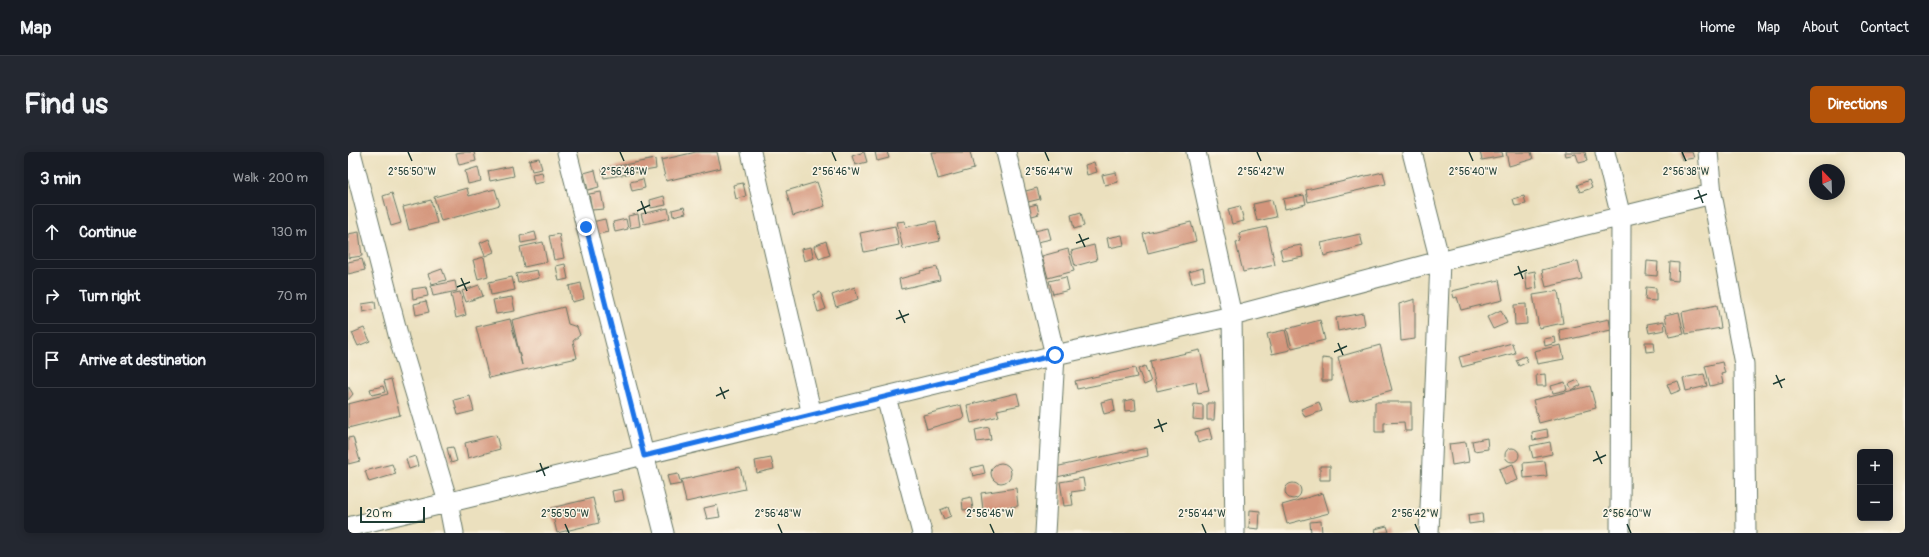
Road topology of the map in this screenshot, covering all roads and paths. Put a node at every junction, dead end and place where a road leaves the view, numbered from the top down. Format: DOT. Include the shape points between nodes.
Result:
graph roads {
  1 [pos="351,152"];
  2 [pos="567,152"];
  3 [pos="751,152"];
  4 [pos="1006,152"];
  5 [pos="1196,152"];
  6 [pos="1412,152"];
  7 [pos="1604,152"];
  8 [pos="1708,152"];
  9 [pos="1712,194"];
  10 [pos="1621,216"];
  11 [pos="1440,261"];
  12 [pos="1232,316"];
  13 [pos="1055,355"];
  14 [pos="886,397"];
  15 [pos="812,415"];
  16 [pos="644,456"];
  17 [pos="448,502"];
  18 [pos="348,527"];
  19 [pos="454,533"];
  20 [pos="664,533"];
  21 [pos="922,533"];
  22 [pos="1045,533"];
  23 [pos="1236,533"];
  24 [pos="1429,533"];
  25 [pos="1620,533"];
  26 [pos="1746,533"];
  1 -- 17 [label="street" via="401,346"];
  2 -- 16 [label="street"];
  3 -- 15 [label="street"];
  4 -- 13 [label="street"];
  5 -- 12 [label="street"];
  6 -- 11 [label="street"];
  7 -- 10 [label="street"];
  8 -- 9 [label="street"];
  9 -- 10 [label="street"];
  9 -- 26 [label="street" via="1744,364"];
  10 -- 11 [label="street"];
  10 -- 25 [label="street"];
  11 -- 12 [label="street"];
  11 -- 24 [label="street"];
  12 -- 13 [label="street"];
  12 -- 23 [label="street"];
  13 -- 14 [label="street"];
  13 -- 22 [label="street"];
  14 -- 15 [label="street"];
  14 -- 21 [label="street"];
  15 -- 16 [label="street"];
  16 -- 17 [label="street"];
  16 -- 20 [label="street"];
  17 -- 18 [label="street"];
  17 -- 19 [label="street"];
}
